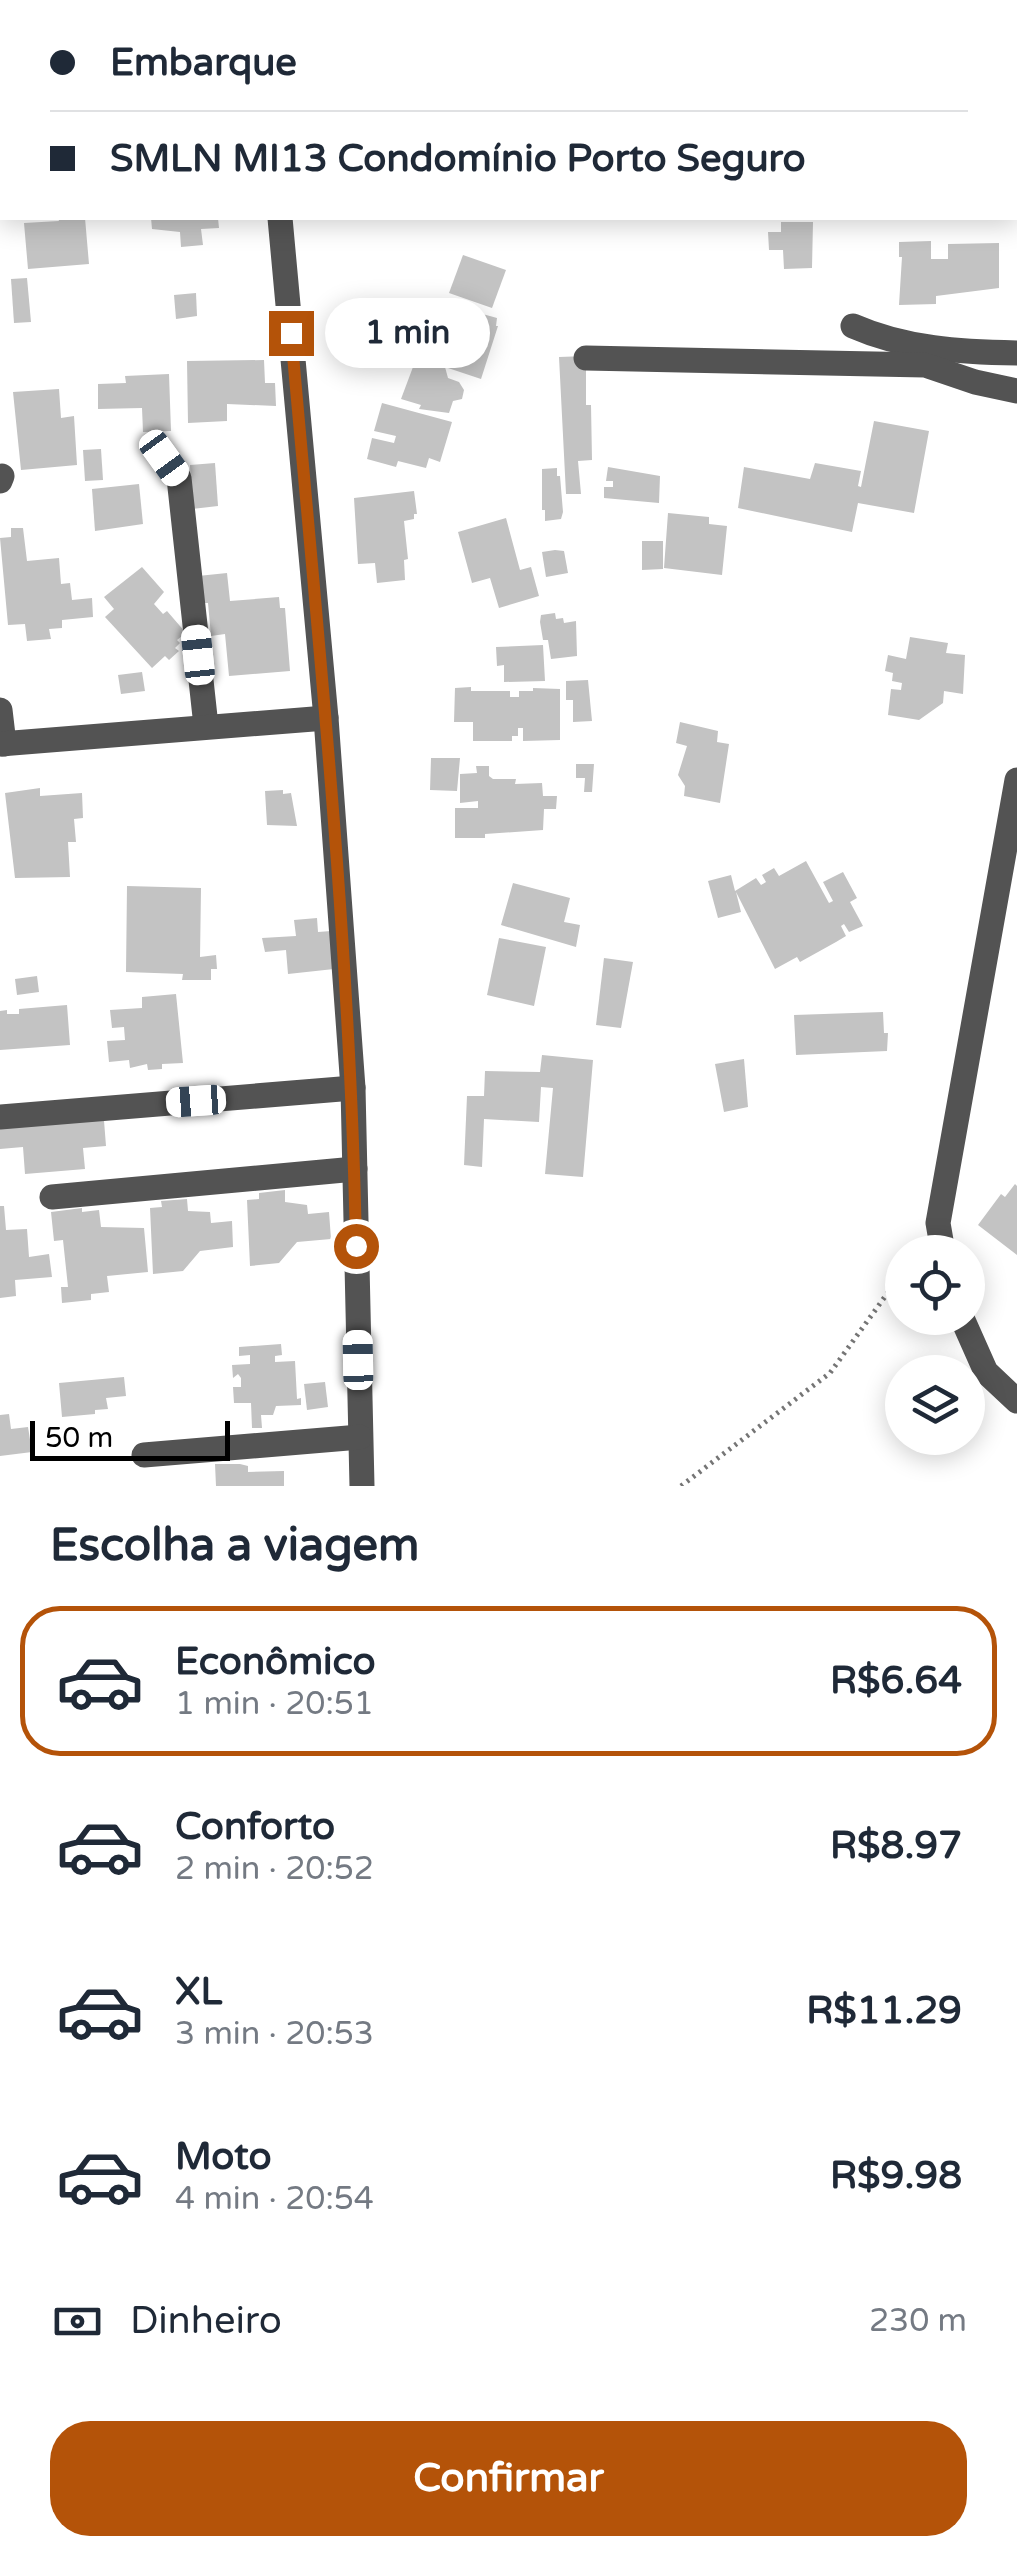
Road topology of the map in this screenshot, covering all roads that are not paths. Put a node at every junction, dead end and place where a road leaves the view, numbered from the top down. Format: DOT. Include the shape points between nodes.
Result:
graph roads {
  1 [pos="280,220"];
  2 [pos="853,326"];
  3 [pos="1017,353"];
  4 [pos="586,358"];
  5 [pos="1017,391"];
  6 [pos="164,458"];
  7 [pos="0,710"];
  8 [pos="326,718"];
  9 [pos="206,726"];
  10 [pos="2,744"];
  11 [pos="1017,780"];
  12 [pos="1008,886"];
  13 [pos="353,1088"];
  14 [pos="0,1117"];
  15 [pos="354,1169"];
  16 [pos="52,1196"];
  17 [pos="940,1235"];
  18 [pos="970,1335"];
  19 [pos="1017,1402"];
  20 [pos="360,1437"];
  21 [pos="144,1456"];
  22 [pos="362,1486"];
  1 -- 8 [label="street"];
  2 -- 3 [label="street" via="882,339"];
  4 -- 5 [label="street" via="925,365"];
  6 -- 9 [label="street" via="179,478"];
  7 -- 10 [label="street"];
  8 -- 9 [label="street"];
  8 -- 13 [label="street"];
  9 -- 10 [label="street"];
  11 -- 12 [label="street"];
  12 -- 17 [label="street"];
  13 -- 14 [label="street"];
  13 -- 15 [label="street"];
  15 -- 16 [label="street"];
  15 -- 20 [label="street"];
  18 -- 19 [label="street" via="986,1372"];
  20 -- 21 [label="street"];
  20 -- 22 [label="street"];
}
